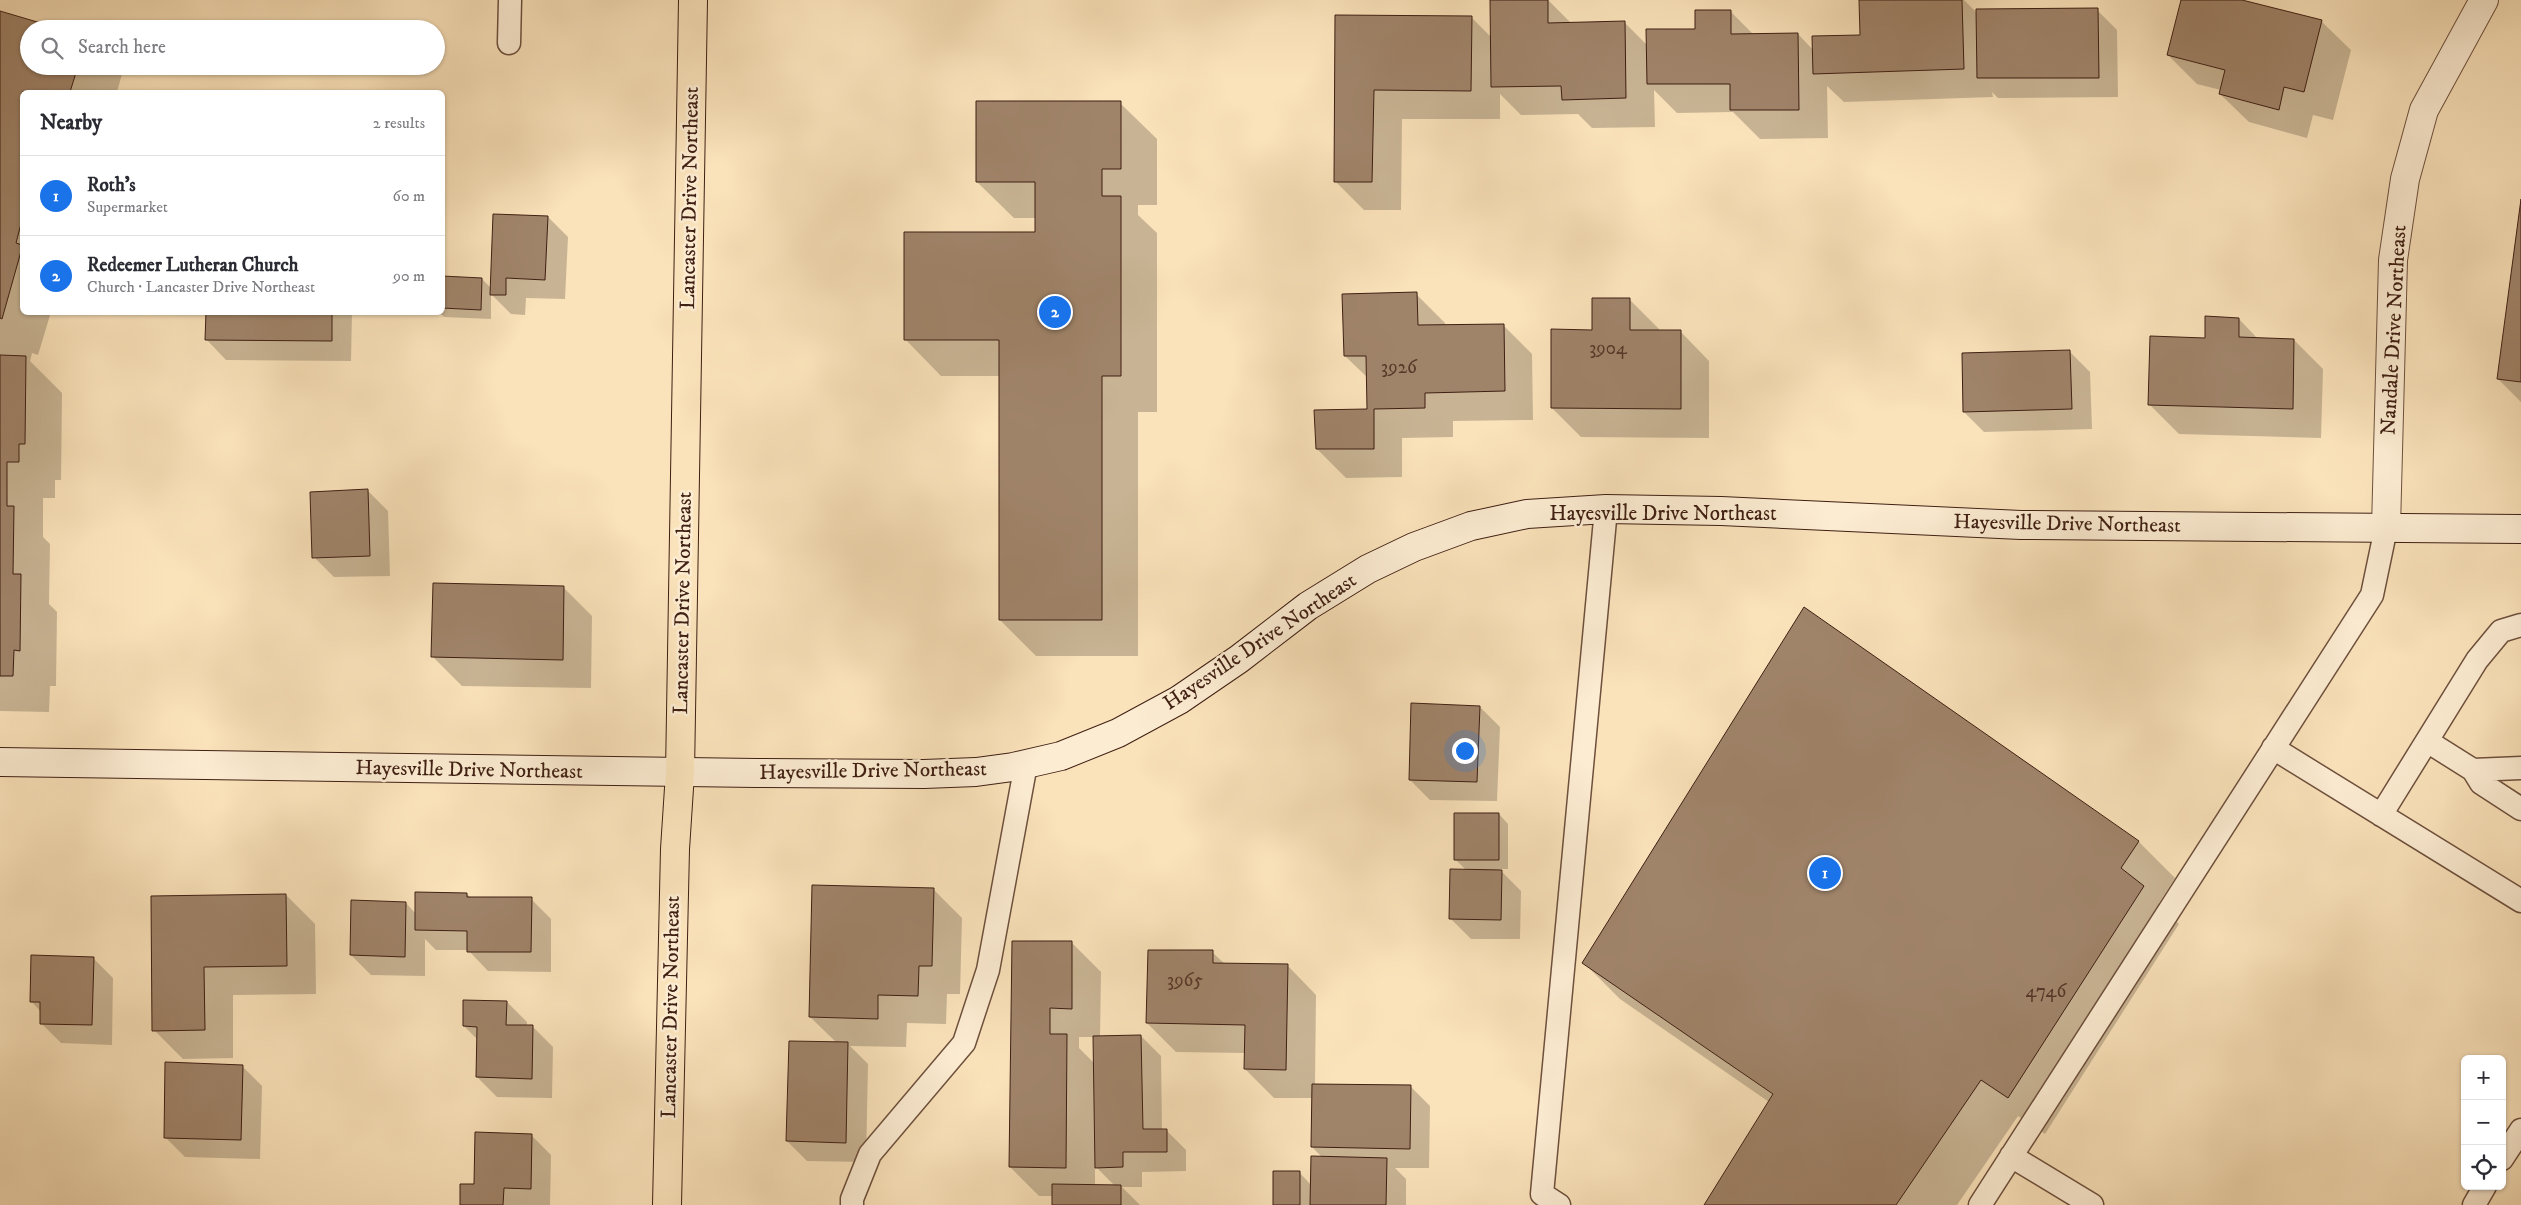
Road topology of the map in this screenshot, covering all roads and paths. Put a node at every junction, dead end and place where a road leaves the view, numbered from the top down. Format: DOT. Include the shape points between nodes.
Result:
graph roads {
  1 [pos="510,0"];
  2 [pos="693,0"];
  3 [pos="2484,0"];
  4 [pos="508,43"];
  5 [pos="1606,510"];
  6 [pos="2386,528"];
  7 [pos="2521,529"];
  8 [pos="2521,625"];
  9 [pos="2427,741"];
  10 [pos="2273,748"];
  11 [pos="0,762"];
  12 [pos="1026,764"];
  13 [pos="2521,768"];
  14 [pos="2473,770"];
  15 [pos="680,773"];
  16 [pos="2521,809"];
  17 [pos="2382,815"];
  18 [pos="2521,901"];
  19 [pos="2521,1130"];
  20 [pos="2506,1153"];
  21 [pos="2011,1156"];
  22 [pos="2483,1190"];
  23 [pos="666,1205"];
  24 [pos="852,1205"];
  25 [pos="1559,1205"];
  26 [pos="1980,1205"];
  27 [pos="2092,1205"];
  28 [pos="2474,1205"];
  1 -- 4 [label="lane"];
  2 -- 15 [label="main road, Lancaster Drive Northeast"];
  3 -- 6 [label="street, Nandale Drive Northeast" via="2424,110 2405,180 2393,260"];
  5 -- 6 [label="street, Hayesville Drive Northeast" via="1721,511 2021,525"];
  5 -- 12 [label="street, Hayesville Drive Northeast" via="1527,514 1471,526 1414,547 1368,569 1308,606 1179,700 1118,733 1061,756"];
  5 -- 25 [label="lane" via="1542,1194"];
  6 -- 7 [label="street, Hayesville Drive Northeast"];
  6 -- 10 [label="lane" via="2372,595"];
  8 -- 9 [label="lane" via="2501,631 2477,660"];
  9 -- 14 [label="lane"];
  9 -- 17 [label="lane"];
  10 -- 17 [label="lane"];
  10 -- 21 [label="lane"];
  11 -- 15 [label="street, Hayesville Drive Northeast"];
  12 -- 15 [label="street, Hayesville Drive Northeast" via="976,772 924,774"];
  12 -- 24 [label="lane" via="988,970 964,1043 870,1154"];
  13 -- 14 [label="lane"];
  14 -- 16 [label="lane" via="2481,783"];
  15 -- 23 [label="main road, Lancaster Drive Northeast" via="675,849"];
  17 -- 18 [label="lane"];
  19 -- 20 [label="lane"];
  21 -- 26 [label="lane"];
  21 -- 27 [label="lane"];
  22 -- 28 [label="lane"];
}
